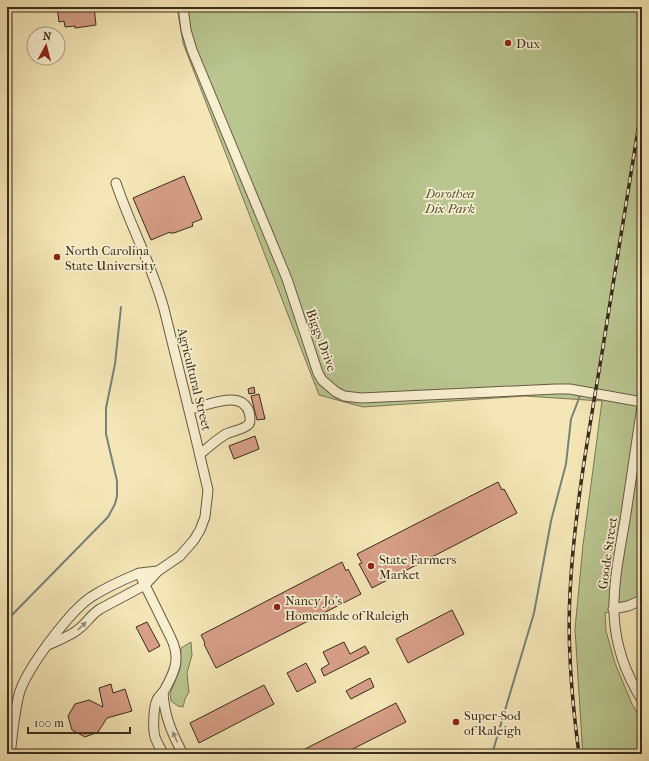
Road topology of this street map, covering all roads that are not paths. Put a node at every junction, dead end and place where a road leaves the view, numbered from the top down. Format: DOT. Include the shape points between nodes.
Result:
graph roads {
  1 [pos="183,7"];
  2 [pos="116,183"];
  3 [pos="642,402"];
  4 [pos="642,406"];
  5 [pos="189,409"];
  6 [pos="200,454"];
  7 [pos="158,571"];
  8 [pos="138,574"];
  9 [pos="145,586"];
  10 [pos="642,600"];
  11 [pos="613,609"];
  12 [pos="48,644"];
  13 [pos="163,692"];
  14 [pos="642,700"];
  15 [pos="167,720"];
  16 [pos="154,724"];
  17 [pos="10,754"];
  18 [pos="163,754"];
  19 [pos="183,754"];
  1 -- 3 [label="street, Biggs Drive" via="192,50 287,279 314,365 322,380 330,387 344,396 361,398 570,389"];
  2 -- 5 [label="street, Agricultural Street" via="160,294"];
  4 -- 11 [label="street, Goode Street" via="615,575"];
  5 -- 6 [label="street, Agricultural Street"];
  5 -- 6 [label="street" via="232,399 243,403 249,414 249,424 224,435"];
  6 -- 7 [label="street, Agricultural Street" via="208,490 205,517 194,540 180,556"];
  7 -- 8 [label="street, Agricultural Street"];
  7 -- 9 [label="street, Agricultural Street"];
  8 -- 9 [label="street"];
  8 -- 12 [label="street, Agricultural Street" via="90,598"];
  12 -- 9 [label="street, Agricultural Street, one-way" via="76,631 100,609"];
  9 -- 13 [label="street" via="173,641 177,655 171,678"];
  10 -- 11 [label="street"];
  11 -- 14 [label="street, Goode Street" via="620,654 634,688"];
  12 -- 17 [label="street, Agricultural Street" via="35,661 21,690"];
  13 -- 15 [label="street"];
  13 -- 16 [label="street" via="156,700"];
  15 -- 16 [label="street"];
  19 -- 15 [label="street, one-way"];
  16 -- 18 [label="street" via="155,737"];
}
